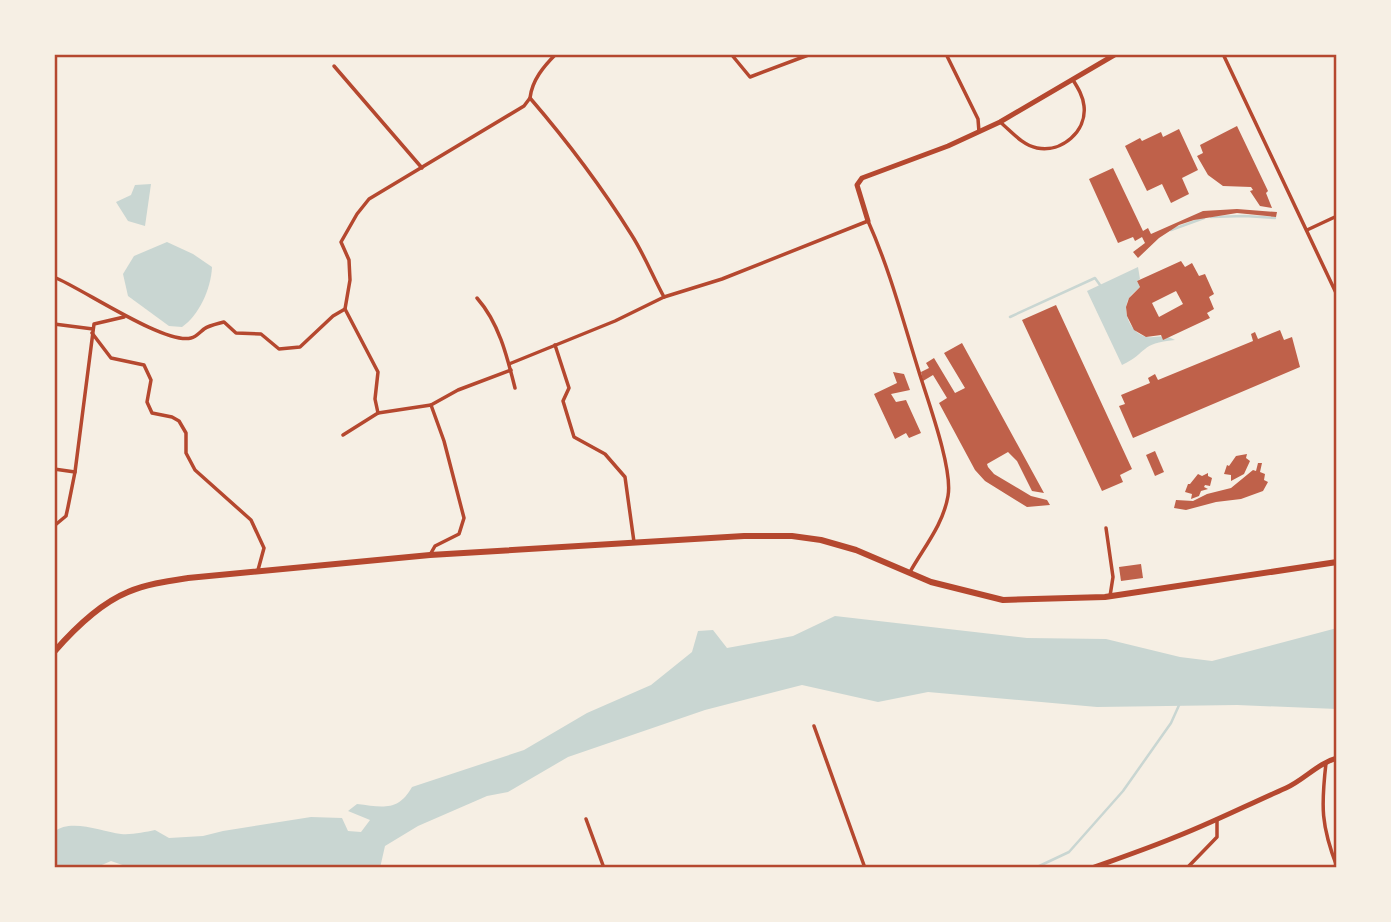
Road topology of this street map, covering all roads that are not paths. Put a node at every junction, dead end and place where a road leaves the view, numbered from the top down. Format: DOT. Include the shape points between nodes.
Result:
graph roads {
  1 [pos="556,54"];
  2 [pos="731,54"];
  3 [pos="811,54"];
  4 [pos="946,54"];
  5 [pos="1116,54"];
  6 [pos="1223,54"];
  7 [pos="334,66"];
  8 [pos="1073,80"];
  9 [pos="530,98"];
  10 [pos="1000,122"];
  11 [pos="979,132"];
  12 [pos="422,168"];
  13 [pos="1337,216"];
  14 [pos="868,221"];
  15 [pos="1306,230"];
  16 [pos="54,277"];
  17 [pos="1337,295"];
  18 [pos="664,297"];
  19 [pos="477,298"];
  20 [pos="345,309"];
  21 [pos="126,316"];
  22 [pos="54,324"];
  23 [pos="92,331"];
  24 [pos="555,345"];
  25 [pos="509,364"];
  26 [pos="511,370"];
  27 [pos="516,388"];
  28 [pos="431,405"];
  29 [pos="378,412"];
  30 [pos="343,435"];
  31 [pos="54,470"];
  32 [pos="75,472"];
  33 [pos="54,526"];
  34 [pos="1106,528"];
  35 [pos="634,542"];
  36 [pos="430,555"];
  37 [pos="1337,562"];
  38 [pos="257,572"];
  39 [pos="909,573"];
  40 [pos="1110,596"];
  41 [pos="54,652"];
  42 [pos="814,726"];
  43 [pos="1337,758"];
  44 [pos="1326,762"];
  45 [pos="586,819"];
  46 [pos="1217,819"];
  47 [pos="1337,867"];
  48 [pos="604,868"];
  49 [pos="865,868"];
  50 [pos="1092,868"];
  51 [pos="1187,868"];
  1 -- 9 [label="street" via="542,68"];
  2 -- 3 [label="street" via="750,77"];
  4 -- 11 [label="street" via="978,119"];
  5 -- 8 [label="main road"];
  6 -- 15 [label="street"];
  7 -- 12 [label="street"];
  8 -- 10 [label="main road"];
  8 -- 10 [label="street" via="1084,105 1083,117 1079,130 1062,145 1037,148 1026,144"];
  9 -- 12 [label="street"];
  9 -- 18 [label="street" via="607,198"];
  10 -- 11 [label="main road"];
  11 -- 14 [label="main road" via="862,178 857,185"];
  12 -- 20 [label="street" via="369,198 341,242 349,260"];
  13 -- 15 [label="street"];
  14 -- 18 [label="street"];
  14 -- 39 [label="street" via="883,254 949,482 939,526"];
  15 -- 17 [label="street"];
  16 -- 21 [label="street"];
  18 -- 24 [label="street"];
  19 -- 25 [label="street" via="488,310"];
  20 -- 21 [label="street" via="300,347 279,349 261,334 236,333 224,322 181,339"];
  20 -- 29 [label="street" via="378,372"];
  21 -- 23 [label="street" via="94,324"];
  22 -- 23 [label="street"];
  23 -- 32 [label="street"];
  23 -- 38 [label="street" via="111,358 144,365 151,380 147,402 152,413 179,421 195,470 251,520 264,548"];
  24 -- 25 [label="street"];
  24 -- 35 [label="street" via="569,388 564,401 574,437 605,454 625,477"];
  25 -- 26 [label="street"];
  26 -- 27 [label="street"];
  26 -- 28 [label="street"];
  28 -- 29 [label="street"];
  28 -- 36 [label="street" via="464,519 460,534 436,546"];
  29 -- 30 [label="street"];
  31 -- 32 [label="street"];
  32 -- 33 [label="street" via="66,516"];
  34 -- 40 [label="street" via="1114,577"];
  35 -- 36 [label="highway"];
  35 -- 39 [label="highway" via="792,536 856,550"];
  36 -- 38 [label="highway"];
  37 -- 40 [label="highway"];
  38 -- 41 [label="highway" via="188,578 127,592 74,630"];
  39 -- 40 [label="highway" via="1003,600"];
  42 -- 49 [label="street"];
  43 -- 44 [label="main road"];
  44 -- 46 [label="main road" via="1287,787"];
  44 -- 47 [label="street" via="1322,813"];
  45 -- 48 [label="street"];
  46 -- 50 [label="main road"];
  46 -- 51 [label="street" via="1217,837"];
}
